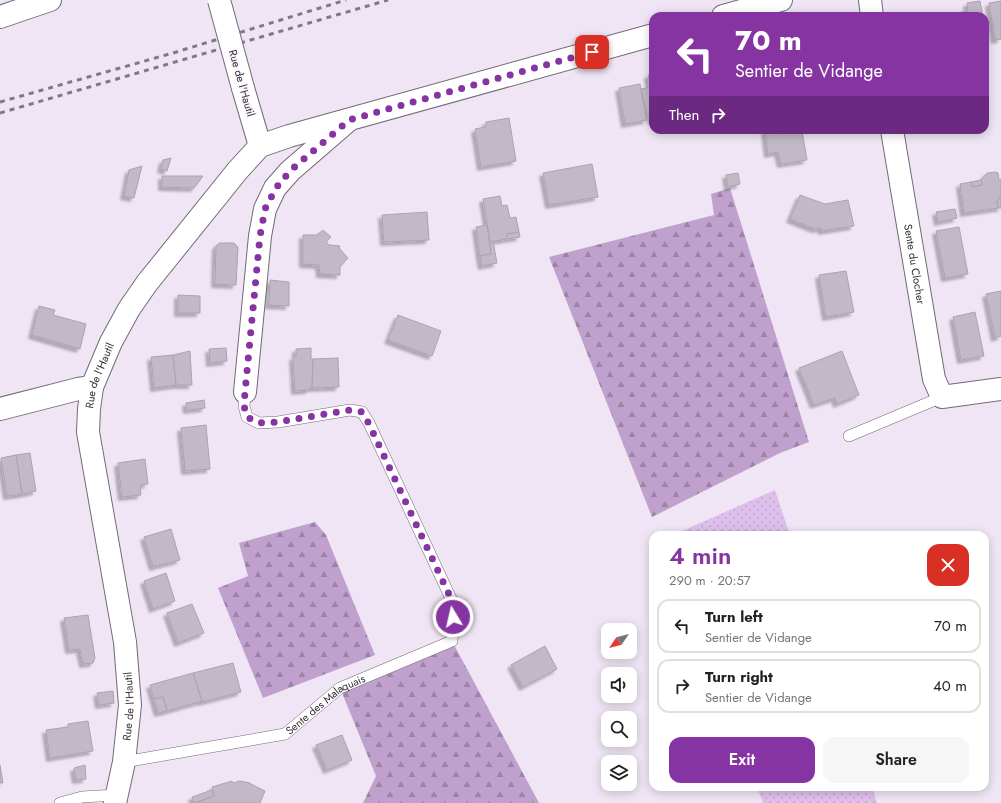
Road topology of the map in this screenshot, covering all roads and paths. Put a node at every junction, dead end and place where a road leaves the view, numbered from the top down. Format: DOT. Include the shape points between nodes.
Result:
graph roads {
  1 [pos="50,0"];
  2 [pos="218,0"];
  3 [pos="781,0"];
  4 [pos="870,0"];
  5 [pos="738,12"];
  6 [pos="872,12"];
  7 [pos="0,17"];
  8 [pos="649,36"];
  9 [pos="349,120"];
  10 [pos="893,134"];
  11 [pos="260,146"];
  12 [pos="92,387"];
  13 [pos="1001,389"];
  14 [pos="245,392"];
  15 [pos="942,397"];
  16 [pos="0,409"];
  17 [pos="849,436"];
  18 [pos="124,762"];
  19 [pos="116,799"];
  20 [pos="60,803"];
  1 -- 7 [label="street"];
  2 -- 11 [label="street, Rue de l'Hautil, bridge"];
  3 -- 5 [label="street"];
  4 -- 6 [label="street"];
  8 -- 9 [label="street"];
  9 -- 11 [label="street"];
  9 -- 14 [label="street" via="290,171 276,188 265,209 260,236"];
  10 -- 15 [label="street, Sente du Clocher" via="934,379"];
  11 -- 12 [label="street, Rue de l'Hautil" via="147,283 111,342"];
  12 -- 16 [label="street"];
  12 -- 18 [label="street, Rue de l'Hautil" via="88,409 88,432 126,650 130,705"];
  13 -- 15 [label="street"];
  14 -- 18 [label="lane, Sente des Malaquais" via="244,406 247,417 259,423 350,410 362,412 454,605 452,641 340,688 285,734"];
  15 -- 17 [label="lane"];
  18 -- 19 [label="street, Rue de l'Hautil"];
  19 -- 20 [label="lane" via="82,797"];
}
